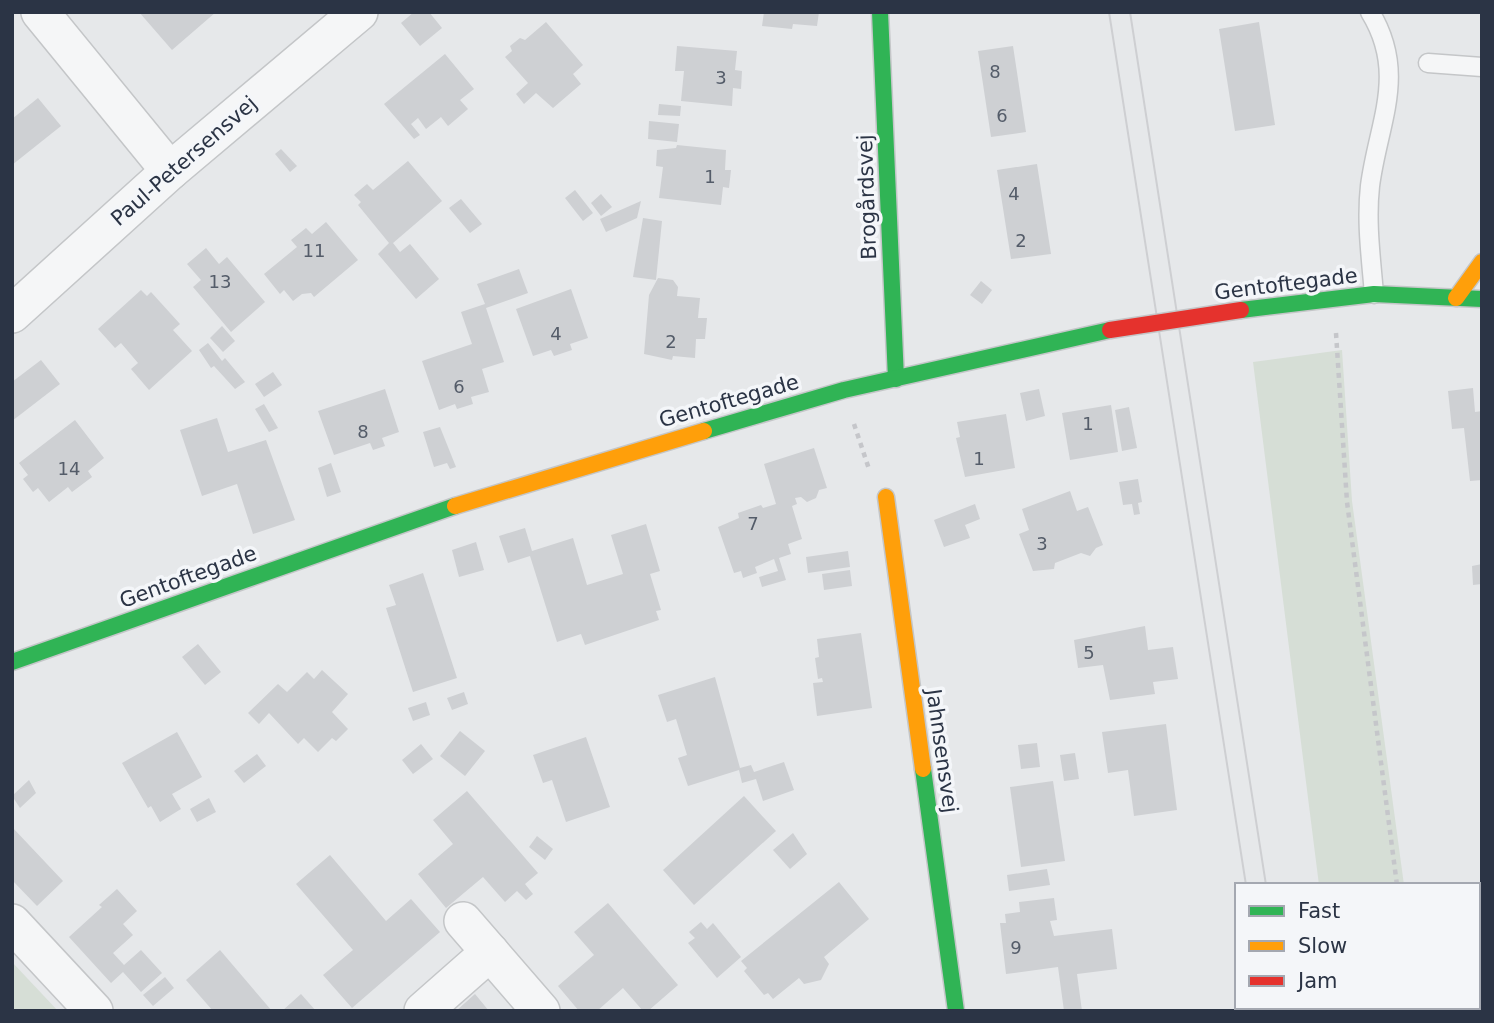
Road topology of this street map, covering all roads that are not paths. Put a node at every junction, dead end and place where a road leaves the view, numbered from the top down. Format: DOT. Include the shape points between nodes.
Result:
graph roads {
  1 [pos="40,12"];
  2 [pos="359,12"];
  3 [pos="880,12"];
  4 [pos="1370,12"];
  5 [pos="1428,63"];
  6 [pos="1482,67"];
  7 [pos="170,171"];
  8 [pos="1482,262"];
  9 [pos="1374,294"];
  10 [pos="1456,298"];
  11 [pos="1482,299"];
  12 [pos="12,314"];
  13 [pos="896,379"];
  14 [pos="886,497"];
  15 [pos="12,662"];
  16 [pos="463,921"];
  17 [pos="12,923"];
  18 [pos="490,952"];
  19 [pos="94,1011"];
  20 [pos="423,1011"];
  21 [pos="541,1011"];
  22 [pos="956,1011"];
  1 -- 7 [label="street"];
  2 -- 7 [label="street, Paul-Petersensvej"];
  3 -- 13 [label="street, Brogårdsvej"];
  4 -- 9 [label="lane" via="1386,50 1390,78 1368,205"];
  5 -- 6 [label="lane"];
  7 -- 12 [label="street, Paul-Petersensvej"];
  8 -- 10 [label="street"];
  9 -- 10 [label="street, Gentoftegade"];
  9 -- 13 [label="street, Gentoftegade, bridge" via="1110,330"];
  10 -- 11 [label="street, Gentoftegade"];
  13 -- 15 [label="street, Gentoftegade" via="844,390 428,514"];
  14 -- 22 [label="street, Jahnsensvej"];
  16 -- 18 [label="street"];
  17 -- 19 [label="street"];
  18 -- 20 [label="street"];
  18 -- 21 [label="street"];
}
